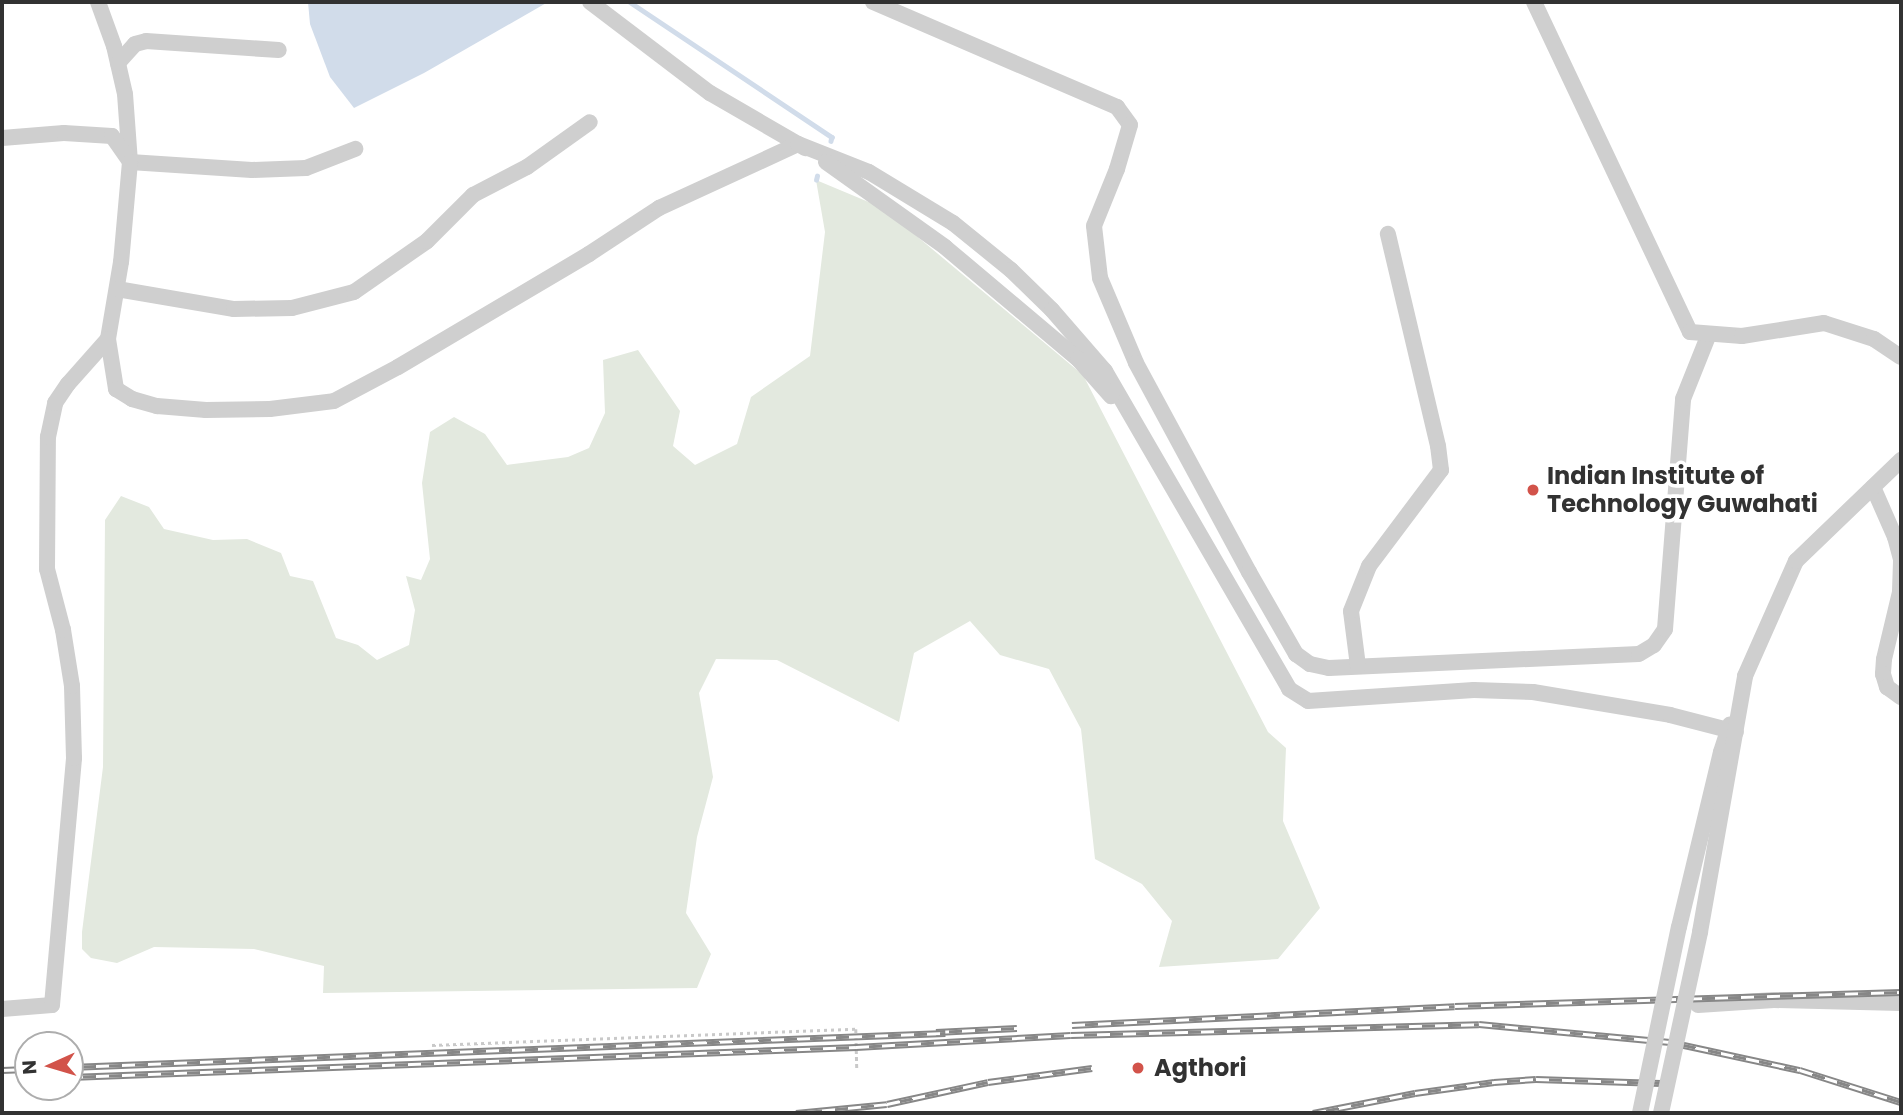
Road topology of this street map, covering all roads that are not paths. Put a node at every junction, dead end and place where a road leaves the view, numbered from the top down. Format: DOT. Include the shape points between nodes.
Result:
graph roads {
  1 [pos="98,2"];
  2 [pos="590,2"];
  3 [pos="873,2"];
  4 [pos="1534,2"];
  5 [pos="279,50"];
  6 [pos="118,63"];
  7 [pos="590,122"];
  8 [pos="2,138"];
  9 [pos="798,144"];
  10 [pos="355,149"];
  11 [pos="130,162"];
  12 [pos="1388,234"];
  13 [pos="117,289"];
  14 [pos="1709,334"];
  15 [pos="108,339"];
  16 [pos="1901,357"];
  17 [pos="1142,431"];
  18 [pos="1901,460"];
  19 [pos="1873,487"];
  20 [pos="1901,560"];
  21 [pos="1358,666"];
  22 [pos="1901,697"];
  23 [pos="1732,731"];
  24 [pos="1901,1003"];
  25 [pos="1698,1005"];
  26 [pos="2,1009"];
  27 [pos="1640,1113"];
  28 [pos="1661,1113"];
  1 -- 6 [label="street"];
  2 -- 9 [label="street" via="710,93"];
  3 -- 21 [label="street" via="1117,107 1130,125 1094,226 1100,278 1136,363 1296,654 1310,664 1329,668"];
  4 -- 14 [label="street" via="1690,332"];
  5 -- 6 [label="street" via="146,41 135,44"];
  6 -- 11 [label="street"];
  7 -- 13 [label="street" via="527,167 473,195 426,241 354,292 292,308 234,309"];
  8 -- 11 [label="street" via="64,133 111,136"];
  9 -- 15 [label="street" via="659,208 589,254 334,401 270,409 157,406 116,389"];
  9 -- 17 [label="street" via="956,256 1078,359"];
  9 -- 17 [label="street" via="869,172 953,223 1011,270 1105,371"];
  10 -- 11 [label="street" via="306,168 252,170"];
  11 -- 13 [label="street"];
  12 -- 21 [label="street" via="1441,470 1369,566 1351,611"];
  13 -- 15 [label="street"];
  14 -- 16 [label="street" via="1742,336 1824,323 1874,339"];
  14 -- 21 [label="street" via="1683,399 1665,629 1654,645 1639,654"];
  15 -- 26 [label="street" via="55,403 48,437 47,569 72,686 74,758 52,1005"];
  17 -- 23 [label="street" via="1289,689 1308,701 1474,690 1533,692 1670,715"];
  18 -- 19 [label="street"];
  19 -- 20 [label="street"];
  19 -- 23 [label="street" via="1796,561 1745,676"];
  20 -- 22 [label="street" via="1900,592 1883,666 1887,687"];
  23 -- 27 [label="street, bridge" via="1679,927"];
  23 -- 28 [label="street, bridge" via="1700,932"];
  24 -- 25 [label="street" via="1774,1000"];
}
